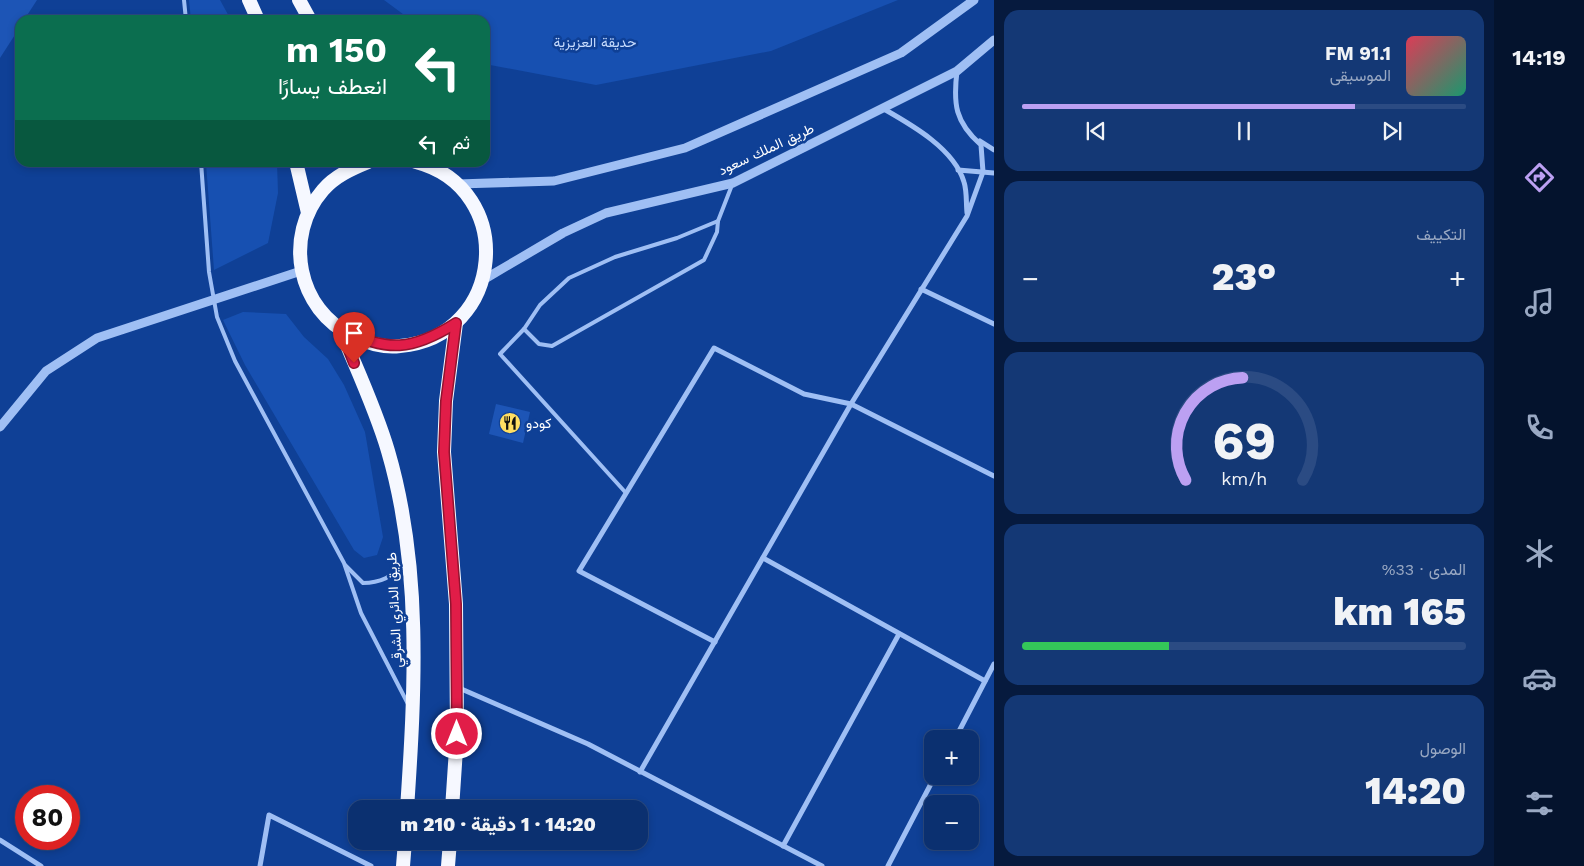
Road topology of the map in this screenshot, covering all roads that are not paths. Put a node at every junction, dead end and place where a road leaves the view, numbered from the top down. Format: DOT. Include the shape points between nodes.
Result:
graph roads {
  1 [pos="184,0"];
  2 [pos="249,0"];
  3 [pos="299,0"];
  4 [pos="974,0"];
  5 [pos="186,15"];
  6 [pos="256,15"];
  7 [pos="307,15"];
  8 [pos="994,40"];
  9 [pos="957,71"];
  10 [pos="882,108"];
  11 [pos="967,133"];
  12 [pos="994,150"];
  13 [pos="201,167"];
  14 [pos="297,167"];
  15 [pos="356,167"];
  16 [pos="431,167"];
  17 [pos="958,170"];
  18 [pos="983,172"];
  19 [pos="994,174"];
  20 [pos="733,183"];
  21 [pos="458,184"];
  22 [pos="308,213"];
  23 [pos="967,216"];
  24 [pos="718,221"];
  25 [pos="301,272"];
  26 [pos="483,280"];
  27 [pos="921,288"];
  28 [pos="214,300"];
  29 [pos="456,323"];
  30 [pos="994,324"];
  31 [pos="524,329"];
  32 [pos="341,330"];
  33 [pos="851,404"];
  34 [pos="0,427"];
  35 [pos="994,476"];
  36 [pos="626,493"];
  37 [pos="410,558"];
  38 [pos="762,558"];
  39 [pos="344,563"];
  40 [pos="899,634"];
  41 [pos="715,642"];
  42 [pos="994,664"];
  43 [pos="985,681"];
  44 [pos="456,687"];
  45 [pos="413,714"];
  46 [pos="960,730"];
  47 [pos="640,772"];
  48 [pos="930,785"];
  49 [pos="408,800"];
  50 [pos="453,800"];
  51 [pos="0,840"];
  52 [pos="783,846"];
  53 [pos="404,850"];
  54 [pos="449,850"];
  55 [pos="32,864"];
  56 [pos="41,866"];
  57 [pos="260,866"];
  58 [pos="371,866"];
  59 [pos="403,866"];
  60 [pos="448,866"];
  61 [pos="822,866"];
  62 [pos="888,866"];
  1 -- 5 [label="lane"];
  2 -- 6 [label="highway"];
  3 -- 7 [label="highway"];
  4 -- 21 [label="street" via="901,53 685,148 554,182"];
  8 -- 9 [label="street, طريق الملك سعود"];
  9 -- 10 [label="street, طريق الملك سعود"];
  9 -- 11 [label="street" via="954,96 958,117"];
  10 -- 17 [label="street" via="918,129"];
  10 -- 20 [label="street, طريق الملك سعود"];
  11 -- 12 [label="street"];
  11 -- 18 [label="street" via="981,145"];
  13 -- 28 [label="lane"];
  14 -- 22 [label="highway"];
  15 -- 22 [label="highway" via="323,189"];
  16 -- 21 [label="highway"];
  17 -- 18 [label="street"];
  17 -- 23 [label="street" via="964,182"];
  18 -- 19 [label="street"];
  18 -- 23 [label="street"];
  20 -- 24 [label="lane"];
  20 -- 26 [label="street, طريق الملك سعود" via="606,213 563,233"];
  21 -- 26 [label="highway" via="474,204 484,228 487,254"];
  22 -- 25 [label="highway" via="301,232"];
  23 -- 27 [label="street"];
  24 -- 31 [label="lane" via="677,238 615,257 569,278 540,305"];
  24 -- 31 [label="lane" via="717,232 704,260 552,346 539,344"];
  25 -- 28 [label="street"];
  25 -- 32 [label="highway" via="309,294 323,314"];
  26 -- 29 [label="highway" via="473,303"];
  27 -- 30 [label="street"];
  27 -- 33 [label="street"];
  28 -- 34 [label="street" via="97,338 46,371"];
  28 -- 39 [label="lane" via="217,317 235,361"];
  29 -- 32 [label="highway" via="430,339 400,346 369,343"];
  29 -- 44 [label="highway" via="446,401 444,452 456,604"];
  31 -- 36 [label="lane" via="500,354"];
  32 -- 37 [label="highway, طريق الدائري الشرقي" via="388,450"];
  33 -- 35 [label="street"];
  33 -- 36 [label="street" via="804,394 714,348"];
  33 -- 38 [label="street"];
  36 -- 41 [label="street" via="578,571"];
  37 -- 39 [label="lane" via="396,573 377,583 363,582"];
  37 -- 45 [label="highway, طريق الدائري الشرقي"];
  38 -- 40 [label="street"];
  38 -- 41 [label="street"];
  39 -- 45 [label="lane" via="361,613"];
  40 -- 43 [label="street"];
  40 -- 52 [label="street"];
  41 -- 47 [label="street"];
  42 -- 43 [label="street"];
  43 -- 46 [label="street"];
  44 -- 47 [label="street" via="588,744"];
  44 -- 50 [label="highway"];
  45 -- 49 [label="highway, طريق الدائري الشرقي"];
  47 -- 52 [label="street"];
  48 -- 62 [label="street"];
  51 -- 55 [label="street"];
  52 -- 61 [label="street"];
  53 -- 59 [label="highway"];
  54 -- 60 [label="highway"];
  55 -- 56 [label="street"];
  57 -- 58 [label="street" via="269,815"];
}
